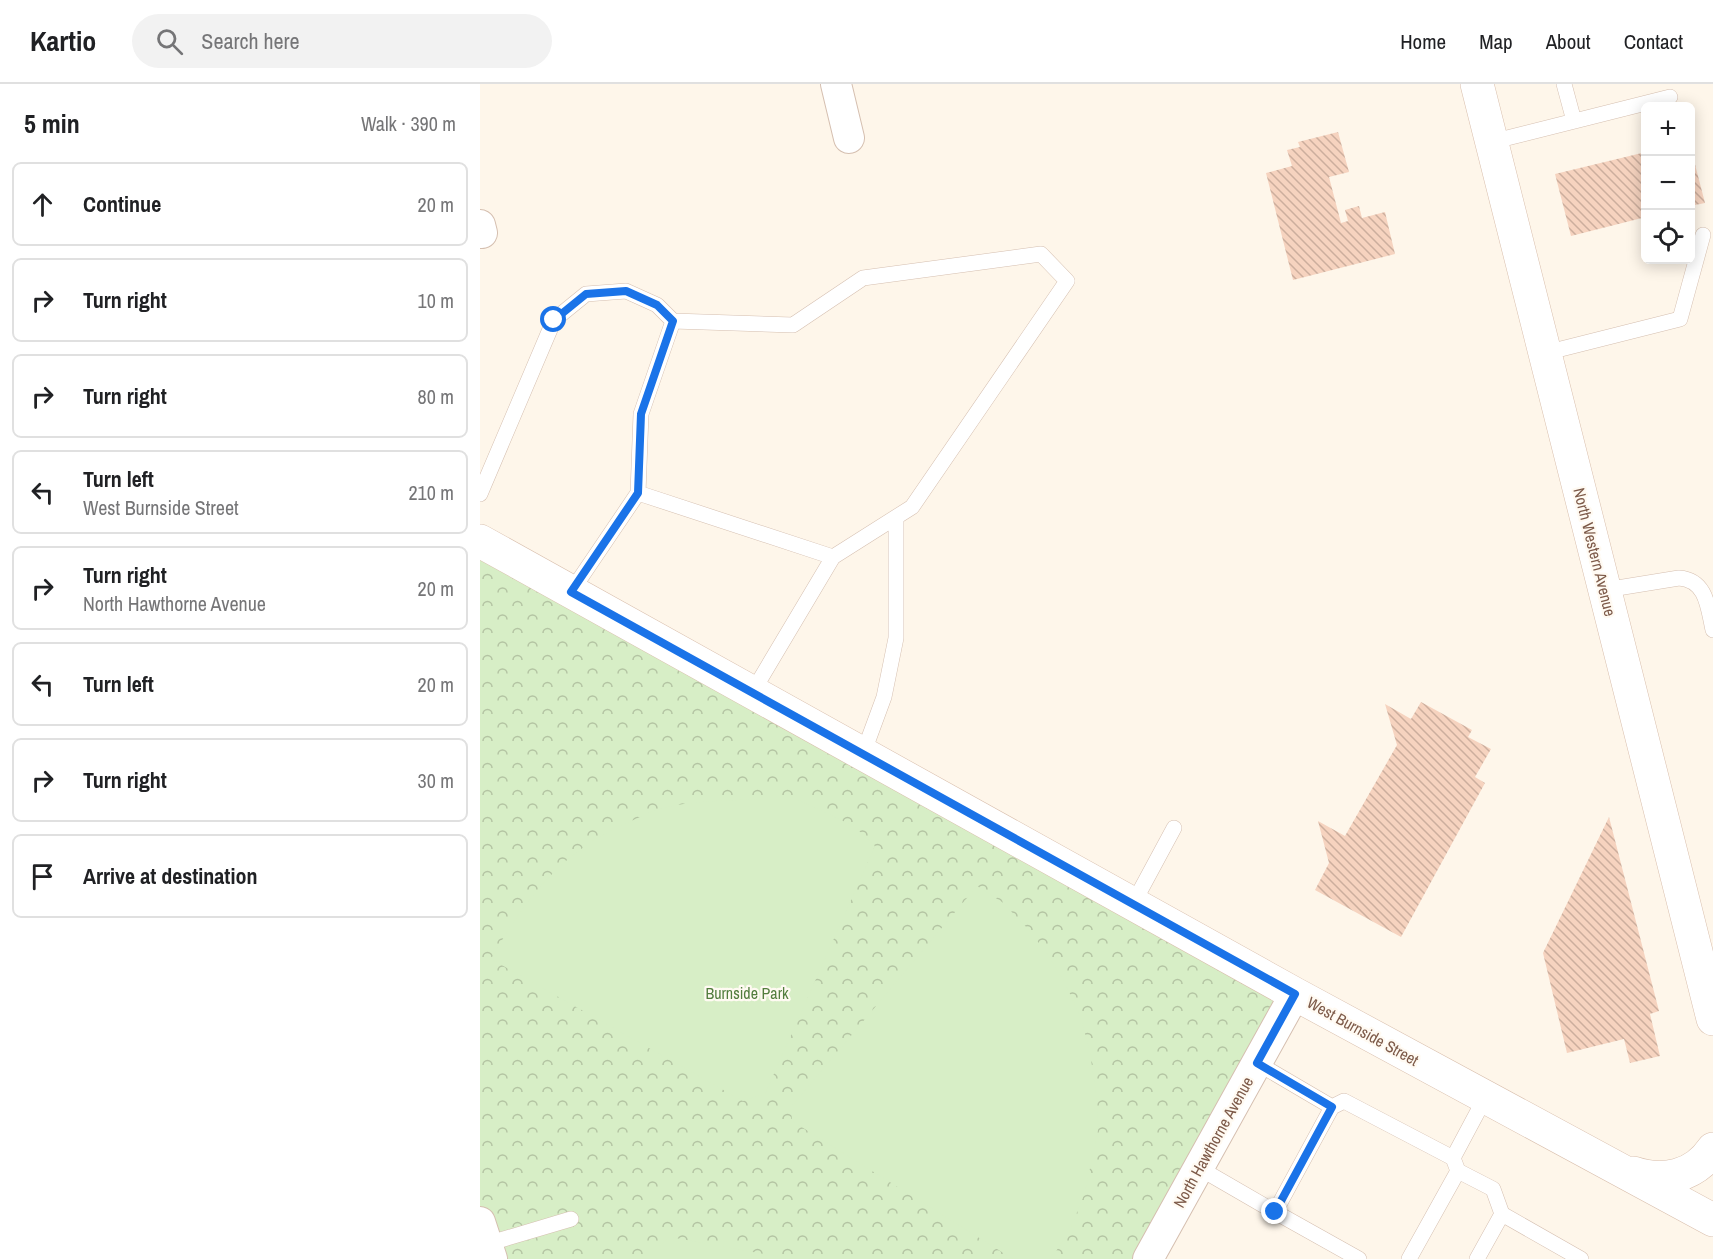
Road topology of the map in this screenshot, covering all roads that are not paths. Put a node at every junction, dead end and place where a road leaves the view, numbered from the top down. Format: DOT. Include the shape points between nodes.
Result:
graph roads {
  1 [pos="836,84"];
  2 [pos="1477,84"];
  3 [pos="1564,84"];
  4 [pos="1670,97"];
  5 [pos="1574,121"];
  6 [pos="849,138"];
  7 [pos="1491,142"];
  8 [pos="1703,236"];
  9 [pos="673,321"];
  10 [pos="1545,353"];
  11 [pos="638,493"];
  12 [pos="480,494"];
  13 [pos="896,518"];
  14 [pos="480,541"];
  15 [pos="833,557"];
  16 [pos="1605,590"];
  17 [pos="571,592"];
  18 [pos="1713,630"];
  19 [pos="752,693"];
  20 [pos="863,754"];
  21 [pos="1174,828"];
  22 [pos="1133,904"];
  23 [pos="1295,994"];
  24 [pos="1711,1005"];
  25 [pos="1257,1063"];
  26 [pos="1485,1098"];
  27 [pos="1332,1107"];
  28 [pos="1713,1149"];
  29 [pos="1456,1164"];
  30 [pos="1613,1167"];
  31 [pos="1198,1168"];
  32 [pos="1275,1212"];
  33 [pos="1502,1214"];
  34 [pos="571,1219"];
  35 [pos="1713,1220"];
  36 [pos="486,1242"];
  37 [pos="1148,1259"];
  38 [pos="1359,1259"];
  39 [pos="1409,1259"];
  40 [pos="1477,1259"];
  41 [pos="1581,1259"];
  1 -- 6 [label="street"];
  2 -- 7 [label="main road, North Western Avenue"];
  3 -- 5 [label="lane"];
  4 -- 5 [label="lane"];
  5 -- 7 [label="lane"];
  7 -- 10 [label="main road, North Western Avenue"];
  8 -- 10 [label="lane" via="1680,319"];
  9 -- 11 [label="lane" via="641,414"];
  9 -- 12 [label="lane" via="657,305 626,291 586,294 554,320"];
  9 -- 13 [label="lane" via="794,325 863,278 1041,254 1067,281 912,507"];
  10 -- 16 [label="main road, North Western Avenue"];
  11 -- 15 [label="lane"];
  11 -- 17 [label="lane"];
  13 -- 15 [label="lane"];
  13 -- 20 [label="lane" via="896,638 884,697"];
  14 -- 17 [label="main road, West Burnside Street"];
  15 -- 19 [label="lane"];
  16 -- 18 [label="lane" via="1688,579 1701,589"];
  16 -- 24 [label="main road, North Western Avenue"];
  17 -- 19 [label="main road, West Burnside Street"];
  19 -- 20 [label="main road, West Burnside Street"];
  20 -- 22 [label="main road, West Burnside Street"];
  21 -- 22 [label="lane"];
  22 -- 23 [label="main road, West Burnside Street"];
  23 -- 25 [label="street, North Hawthorne Avenue"];
  23 -- 26 [label="main road, West Burnside Street"];
  25 -- 27 [label="lane"];
  25 -- 31 [label="street, North Hawthorne Avenue"];
  26 -- 29 [label="lane"];
  26 -- 30 [label="main road, West Burnside Street"];
  27 -- 29 [label="lane" via="1344,1101"];
  27 -- 32 [label="lane"];
  28 -- 30 [label="main road" via="1696,1168 1668,1178 1653,1179"];
  29 -- 33 [label="lane" via="1493,1188"];
  29 -- 39 [label="lane"];
  30 -- 35 [label="main road, West Burnside Street"];
  31 -- 32 [label="lane"];
  31 -- 37 [label="street, North Hawthorne Avenue"];
  32 -- 38 [label="lane"];
  33 -- 40 [label="lane"];
  33 -- 41 [label="lane"];
  34 -- 36 [label="lane"];
}
